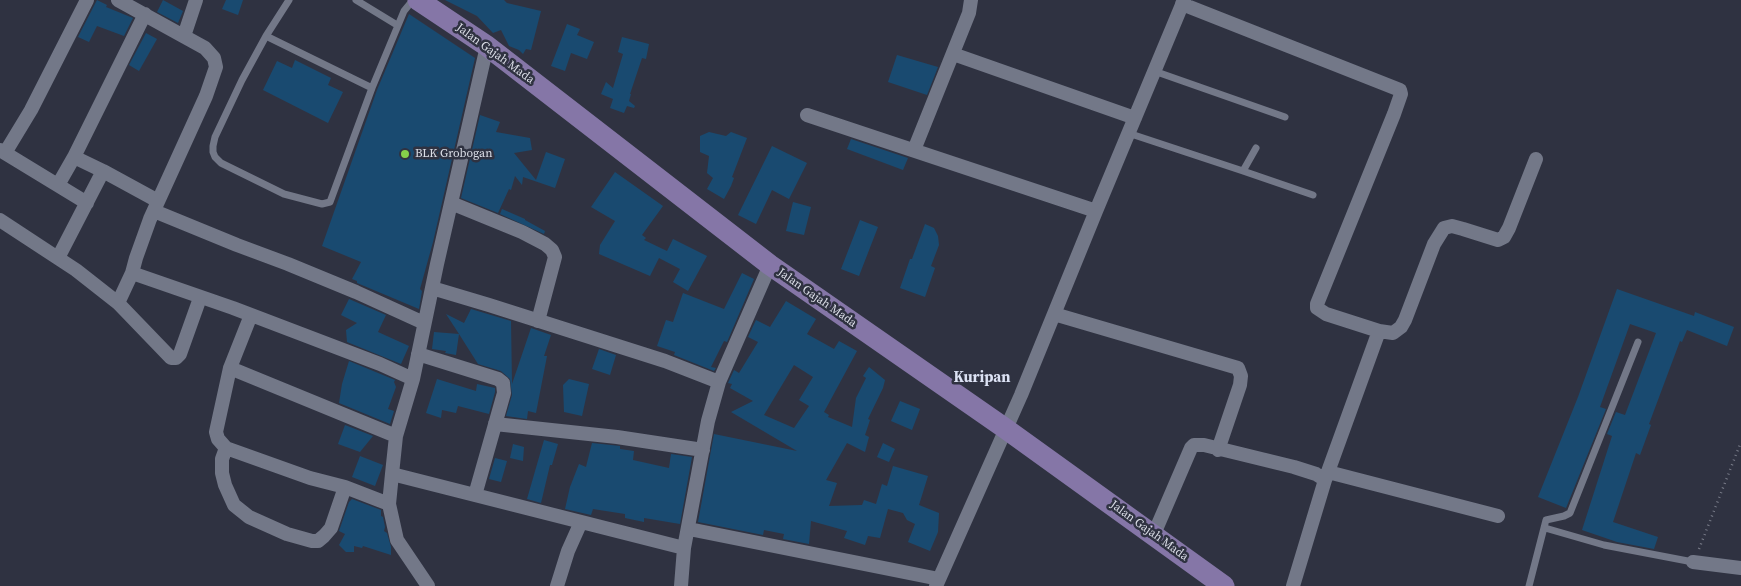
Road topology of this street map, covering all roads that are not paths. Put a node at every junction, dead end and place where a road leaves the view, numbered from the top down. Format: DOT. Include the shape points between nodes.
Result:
graph roads {
  1 [pos="86,0"];
  2 [pos="118,0"];
  3 [pos="196,0"];
  4 [pos="289,0"];
  5 [pos="356,0"];
  6 [pos="413,0"];
  7 [pos="418,0"];
  8 [pos="971,0"];
  9 [pos="1183,2"];
  10 [pos="145,14"];
  11 [pos="398,25"];
  12 [pos="184,36"];
  13 [pos="266,36"];
  14 [pos="487,46"];
  15 [pos="953,54"];
  16 [pos="1154,71"];
  17 [pos="372,88"];
  18 [pos="807,115"];
  19 [pos="1285,117"];
  20 [pos="1135,118"];
  21 [pos="1128,133"];
  22 [pos="1256,148"];
  23 [pos="914,150"];
  24 [pos="2,151"];
  25 [pos="74,157"];
  26 [pos="1536,160"];
  27 [pos="1243,170"];
  28 [pos="103,171"];
  29 [pos="58,185"];
  30 [pos="1313,195"];
  31 [pos="87,203"];
  32 [pos="451,203"];
  33 [pos="156,206"];
  34 [pos="1096,211"];
  35 [pos="0,220"];
  36 [pos="58,258"];
  37 [pos="770,265"];
  38 [pos="132,273"];
  39 [pos="432,288"];
  40 [pos="200,298"];
  41 [pos="118,303"];
  42 [pos="1054,314"];
  43 [pos="251,315"];
  44 [pos="538,321"];
  45 [pos="424,323"];
  46 [pos="1379,332"];
  47 [pos="1638,342"];
  48 [pos="418,354"];
  49 [pos="230,368"];
  50 [pos="412,379"];
  51 [pos="720,382"];
  52 [pos="495,424"];
  53 [pos="1006,429"];
  54 [pos="396,436"];
  55 [pos="226,448"];
  56 [pos="703,450"];
  57 [pos="1218,450"];
  58 [pos="392,474"];
  59 [pos="1326,476"];
  60 [pos="345,487"];
  61 [pos="475,495"];
  62 [pos="389,504"];
  63 [pos="1498,516"];
  64 [pos="581,522"];
  65 [pos="1545,528"];
  66 [pos="689,529"];
  67 [pos="1154,534"];
  68 [pos="684,548"];
  69 [pos="1693,562"];
  70 [pos="1741,568"];
  71 [pos="938,583"];
  72 [pos="428,586"];
  73 [pos="558,586"];
  74 [pos="681,586"];
  75 [pos="1224,586"];
  76 [pos="1294,586"];
  77 [pos="1529,586"];
  1 -- 24 [label="street" via="31,110"];
  2 -- 10 [label="street"];
  3 -- 12 [label="street"];
  4 -- 13 [label="lane"];
  5 -- 11 [label="lane"];
  6 -- 11 [label="lane"];
  7 -- 14 [label="main road, Jalan Gajah Mada"];
  8 -- 15 [label="street" via="970,13"];
  9 -- 16 [label="street"];
  9 -- 46 [label="street" via="1400,90 1394,114 1317,304 1317,308 1326,314"];
  10 -- 12 [label="street"];
  10 -- 25 [label="street"];
  11 -- 17 [label="lane"];
  12 -- 33 [label="street" via="205,48 214,58 216,67"];
  13 -- 17 [label="lane"];
  13 -- 17 [label="lane" via="242,80 213,146 215,157 237,171 284,194 322,204 330,202"];
  14 -- 32 [label="street"];
  14 -- 37 [label="main road, Jalan Gajah Mada"];
  15 -- 20 [label="street"];
  15 -- 23 [label="street"];
  16 -- 19 [label="lane"];
  16 -- 20 [label="street"];
  18 -- 23 [label="street"];
  20 -- 21 [label="street"];
  21 -- 27 [label="lane"];
  21 -- 34 [label="street"];
  22 -- 27 [label="lane"];
  23 -- 34 [label="street"];
  24 -- 29 [label="street"];
  25 -- 28 [label="street"];
  25 -- 29 [label="street"];
  26 -- 46 [label="street" via="1504,238 1498,240 1452,226 1444,228 1434,244 1402,327 1393,333"];
  27 -- 30 [label="lane"];
  28 -- 31 [label="street"];
  28 -- 33 [label="street"];
  29 -- 31 [label="street"];
  31 -- 36 [label="street"];
  32 -- 39 [label="street"];
  32 -- 44 [label="street" via="522,232 552,250 554,256"];
  33 -- 38 [label="street"];
  33 -- 45 [label="street" via="237,246 288,264"];
  34 -- 42 [label="street"];
  35 -- 36 [label="street"];
  36 -- 41 [label="street"];
  37 -- 51 [label="street"];
  37 -- 53 [label="main road, Jalan Gajah Mada"];
  38 -- 40 [label="street"];
  38 -- 41 [label="street"];
  39 -- 44 [label="street"];
  39 -- 45 [label="street"];
  40 -- 41 [label="street" via="180,354 174,359"];
  40 -- 43 [label="street"];
  42 -- 53 [label="street"];
  42 -- 57 [label="street" via="1238,368 1240,385"];
  43 -- 49 [label="street"];
  43 -- 50 [label="street"];
  44 -- 51 [label="street"];
  45 -- 48 [label="street"];
  46 -- 59 [label="street"];
  47 -- 65 [label="lane" via="1570,512 1547,520"];
  48 -- 50 [label="street"];
  48 -- 52 [label="street" via="501,381 504,393"];
  49 -- 54 [label="street"];
  49 -- 55 [label="street" via="216,432"];
  50 -- 54 [label="street"];
  51 -- 56 [label="street"];
  52 -- 56 [label="street"];
  52 -- 61 [label="street"];
  53 -- 67 [label="main road, Jalan Gajah Mada"];
  53 -- 71 [label="street"];
  54 -- 58 [label="street"];
  55 -- 60 [label="street"];
  55 -- 60 [label="street" via="222,473 234,505 249,517 287,534 318,541 331,528"];
  56 -- 66 [label="street"];
  57 -- 59 [label="street"];
  57 -- 67 [label="street" via="1197,445 1190,448"];
  58 -- 61 [label="street"];
  58 -- 62 [label="street"];
  59 -- 63 [label="street"];
  59 -- 76 [label="street"];
  60 -- 62 [label="street"];
  61 -- 64 [label="street"];
  62 -- 72 [label="street" via="397,540"];
  64 -- 68 [label="street"];
  64 -- 73 [label="street" via="568,550"];
  65 -- 69 [label="lane" via="1604,545"];
  65 -- 77 [label="lane"];
  66 -- 68 [label="street"];
  66 -- 71 [label="street"];
  67 -- 75 [label="main road, Jalan Gajah Mada"];
  68 -- 74 [label="street"];
  69 -- 70 [label="street"];
}
